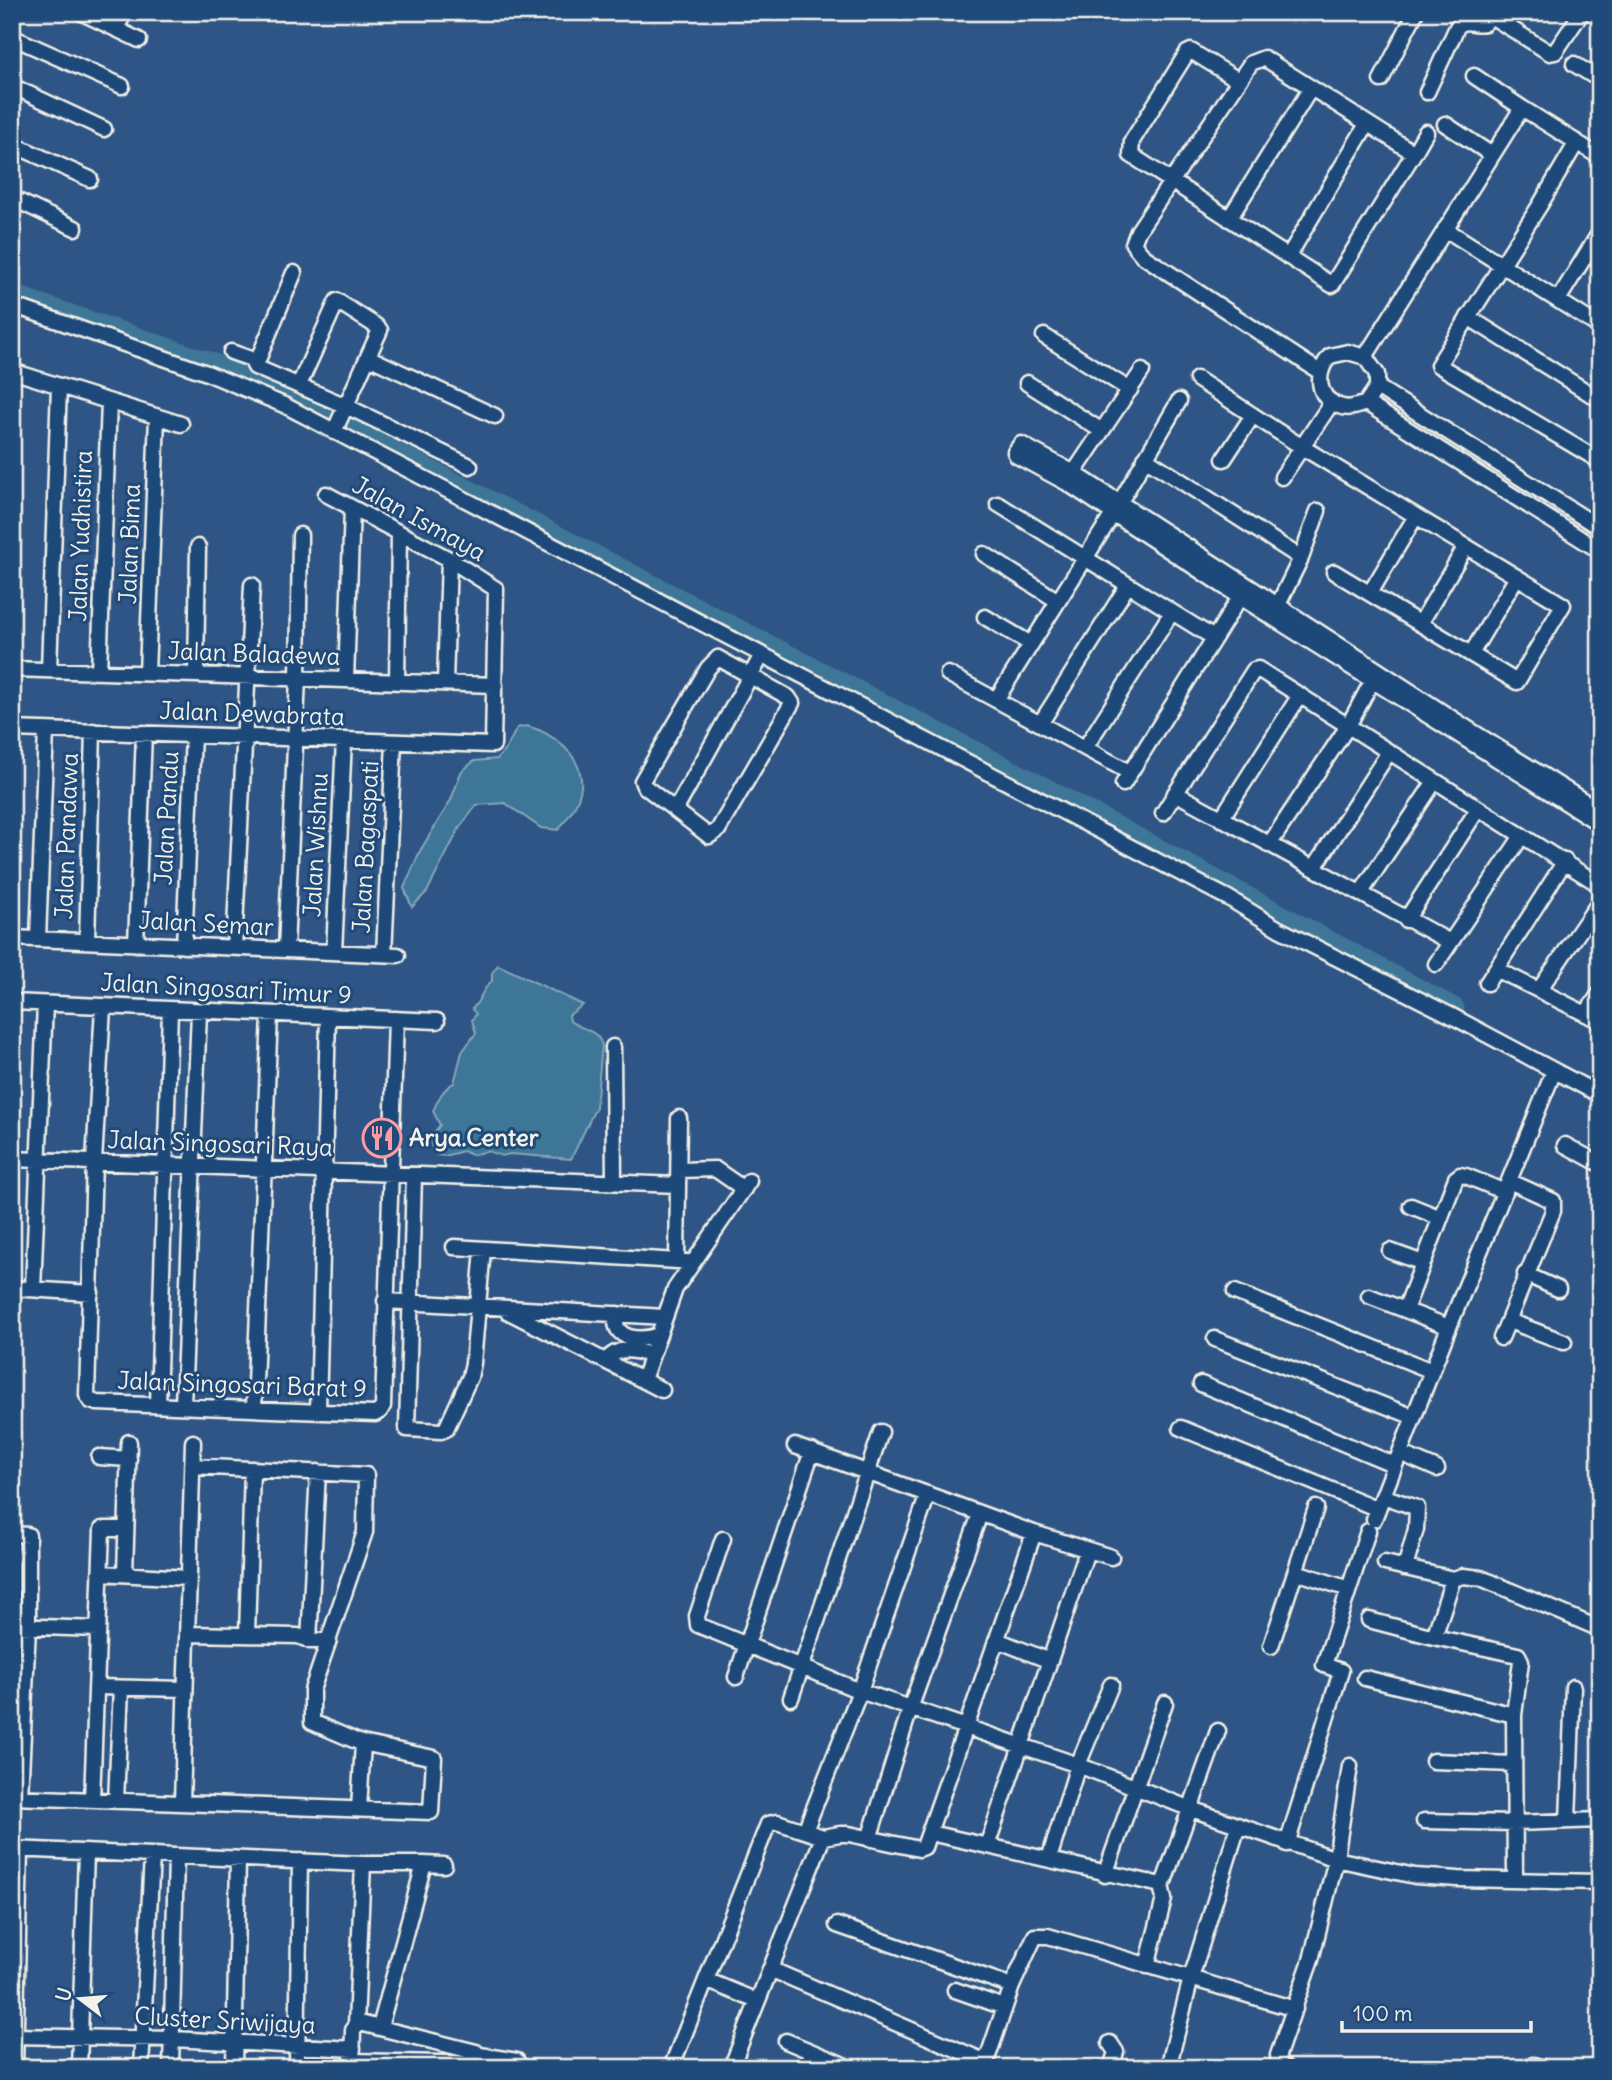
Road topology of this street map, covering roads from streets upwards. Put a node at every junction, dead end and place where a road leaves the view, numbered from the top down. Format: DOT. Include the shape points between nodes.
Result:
graph roads {
  1 [pos="80,12"];
  2 [pos="124,12"];
  3 [pos="1416,12"];
  4 [pos="1452,12"];
  5 [pos="1491,14"];
  6 [pos="1577,14"];
  7 [pos="1468,20"];
  8 [pos="116,28"];
  9 [pos="12,37"];
  10 [pos="139,40"];
  11 [pos="1573,64"];
  12 [pos="1474,76"];
  13 [pos="1238,80"];
  14 [pos="1381,80"];
  15 [pos="1600,80"];
  16 [pos="12,86"];
  17 [pos="122,86"];
  18 [pos="1311,88"];
  19 [pos="1427,92"];
  20 [pos="1522,108"];
  21 [pos="1367,124"];
  22 [pos="1445,124"];
  23 [pos="104,129"];
  24 [pos="1426,132"];
  25 [pos="1577,142"];
  26 [pos="12,144"];
  27 [pos="1414,153"];
  28 [pos="1492,155"];
  29 [pos="1600,157"];
  30 [pos="90,179"];
  31 [pos="1171,182"];
  32 [pos="12,198"];
  33 [pos="1229,219"];
  34 [pos="75,228"];
  35 [pos="1445,229"];
  36 [pos="1597,242"];
  37 [pos="1288,257"];
  38 [pos="1502,265"];
  39 [pos="294,274"];
  40 [pos="1558,300"];
  41 [pos="12,305"];
  42 [pos="1468,317"];
  43 [pos="1600,327"];
  44 [pos="1044,336"];
  45 [pos="231,352"];
  46 [pos="369,357"];
  47 [pos="1365,357"];
  48 [pos="255,367"];
  49 [pos="1143,371"];
  50 [pos="12,372"];
  51 [pos="1320,372"];
  52 [pos="1196,379"];
  53 [pos="1027,383"];
  54 [pos="299,385"];
  55 [pos="58,386"];
  56 [pos="1377,387"];
  57 [pos="1130,390"];
  58 [pos="1600,400"];
  59 [pos="1179,401"];
  60 [pos="109,402"];
  61 [pos="1332,402"];
  62 [pos="1367,403"];
  63 [pos="346,406"];
  64 [pos="1253,415"];
  65 [pos="495,416"];
  66 [pos="157,417"];
  67 [pos="181,425"];
  68 [pos="336,428"];
  69 [pos="1102,431"];
  70 [pos="1302,447"];
  71 [pos="1145,458"];
  72 [pos="1224,459"];
  73 [pos="1600,461"];
  74 [pos="470,467"];
  75 [pos="1282,477"];
  76 [pos="326,494"];
  77 [pos="998,503"];
  78 [pos="352,508"];
  79 [pos="1116,509"];
  80 [pos="1318,511"];
  81 [pos="1416,516"];
  82 [pos="1600,528"];
  83 [pos="399,533"];
  84 [pos="300,535"];
  85 [pos="1466,546"];
  86 [pos="198,547"];
  87 [pos="1600,551"];
  88 [pos="984,554"];
  89 [pos="1085,558"];
  90 [pos="1301,558"];
  91 [pos="449,559"];
  92 [pos="1334,572"];
  93 [pos="1517,577"];
  94 [pos="252,584"];
  95 [pos="1128,584"];
  96 [pos="1244,591"];
  97 [pos="1370,593"];
  98 [pos="1058,601"];
  99 [pos="1278,605"];
  100 [pos="1171,612"];
  101 [pos="985,617"];
  102 [pos="1420,624"];
  103 [pos="1214,638"];
  104 [pos="1031,644"];
  105 [pos="1471,654"];
  106 [pos="762,655"];
  107 [pos="12,669"];
  108 [pos="49,670"];
  109 [pos="99,672"];
  110 [pos="147,673"];
  111 [pos="948,674"];
  112 [pos="196,675"];
  113 [pos="750,675"];
  114 [pos="1376,675"];
  115 [pos="247,677"];
  116 [pos="298,678"];
  117 [pos="346,680"];
  118 [pos="397,681"];
  119 [pos="445,683"];
  120 [pos="495,685"];
  121 [pos="1300,695"];
  122 [pos="996,700"];
  123 [pos="1040,724"];
  124 [pos="1348,726"];
  125 [pos="12,729"];
  126 [pos="46,730"];
  127 [pos="93,732"];
  128 [pos="144,733"];
  129 [pos="193,735"];
  130 [pos="246,737"];
  131 [pos="295,739"];
  132 [pos="344,740"];
  133 [pos="394,742"];
  134 [pos="490,747"];
  135 [pos="1085,748"];
  136 [pos="1389,752"];
  137 [pos="1435,781"];
  138 [pos="1175,793"];
  139 [pos="1563,795"];
  140 [pos="676,809"];
  141 [pos="1478,809"];
  142 [pos="1600,811"];
  143 [pos="1163,813"];
  144 [pos="1221,819"];
  145 [pos="1600,824"];
  146 [pos="1522,836"];
  147 [pos="1269,845"];
  148 [pos="1565,861"];
  149 [pos="1314,868"];
  150 [pos="1600,885"];
  151 [pos="1360,894"];
  152 [pos="1600,901"];
  153 [pos="1406,920"];
  154 [pos="12,939"];
  155 [pos="38,939"];
  156 [pos="87,942"];
  157 [pos="1450,942"];
  158 [pos="136,944"];
  159 [pos="184,946"];
  160 [pos="234,948"];
  161 [pos="286,950"];
  162 [pos="334,952"];
  163 [pos="391,955"];
  164 [pos="1436,964"];
  165 [pos="1496,969"];
  166 [pos="1487,983"];
  167 [pos="1539,989"];
  168 [pos="1600,993"];
  169 [pos="12,1002"];
  170 [pos="45,1004"];
  171 [pos="103,1007"];
  172 [pos="170,1010"];
  173 [pos="198,1012"];
  174 [pos="270,1014"];
  175 [pos="328,1017"];
  176 [pos="1593,1018"];
  177 [pos="396,1020"];
  178 [pos="437,1021"];
  179 [pos="614,1047"];
  180 [pos="1554,1071"];
  181 [pos="1600,1095"];
  182 [pos="679,1118"];
  183 [pos="1565,1145"];
  184 [pos="12,1159"];
  185 [pos="38,1160"];
  186 [pos="94,1162"];
  187 [pos="1600,1164"];
  188 [pos="165,1166"];
  189 [pos="192,1166"];
  190 [pos="264,1168"];
  191 [pos="324,1171"];
  192 [pos="391,1174"];
  193 [pos="414,1174"];
  194 [pos="678,1178"];
  195 [pos="614,1182"];
  196 [pos="1507,1186"];
  197 [pos="1411,1206"];
  198 [pos="1441,1218"];
  199 [pos="454,1247"];
  200 [pos="483,1249"];
  201 [pos="1391,1251"];
  202 [pos="677,1260"];
  203 [pos="693,1262"];
  204 [pos="1423,1263"];
  205 [pos="1525,1274"];
  206 [pos="12,1287"];
  207 [pos="33,1289"];
  208 [pos="1558,1289"];
  209 [pos="1235,1292"];
  210 [pos="91,1293"];
  211 [pos="1370,1296"];
  212 [pos="385,1301"];
  213 [pos="410,1302"];
  214 [pos="478,1306"];
  215 [pos="500,1308"];
  216 [pos="1405,1310"];
  217 [pos="555,1311"];
  218 [pos="617,1314"];
  219 [pos="665,1317"];
  220 [pos="1509,1321"];
  221 [pos="1449,1327"];
  222 [pos="550,1332"];
  223 [pos="659,1335"];
  224 [pos="1501,1338"];
  225 [pos="1215,1339"];
  226 [pos="1564,1342"];
  227 [pos="652,1355"];
  228 [pos="606,1361"];
  229 [pos="1432,1371"];
  230 [pos="643,1380"];
  231 [pos="1201,1384"];
  232 [pos="662,1390"];
  233 [pos="158,1405"];
  234 [pos="183,1405"];
  235 [pos="254,1409"];
  236 [pos="318,1412"];
  237 [pos="1414,1418"];
  238 [pos="1181,1428"];
  239 [pos="881,1432"];
  240 [pos="129,1442"];
  241 [pos="193,1442"];
  242 [pos="795,1446"];
  243 [pos="811,1451"];
  244 [pos="99,1457"];
  245 [pos="129,1459"];
  246 [pos="1398,1459"];
  247 [pos="192,1466"];
  248 [pos="252,1469"];
  249 [pos="1437,1469"];
  250 [pos="868,1471"];
  251 [pos="318,1472"];
  252 [pos="929,1494"];
  253 [pos="1316,1508"];
  254 [pos="980,1514"];
  255 [pos="1376,1514"];
  256 [pos="126,1530"];
  257 [pos="1034,1533"];
  258 [pos="12,1534"];
  259 [pos="723,1539"];
  260 [pos="1087,1551"];
  261 [pos="1111,1557"];
  262 [pos="1385,1563"];
  263 [pos="1405,1568"];
  264 [pos="1296,1572"];
  265 [pos="100,1573"];
  266 [pos="125,1574"];
  267 [pos="188,1578"];
  268 [pos="1453,1579"];
  269 [pos="1349,1589"];
  270 [pos="1369,1620"];
  271 [pos="12,1626"];
  272 [pos="28,1627"];
  273 [pos="98,1629"];
  274 [pos="1600,1629"];
  275 [pos="187,1634"];
  276 [pos="247,1635"];
  277 [pos="1434,1637"];
  278 [pos="329,1640"];
  279 [pos="996,1640"];
  280 [pos="309,1641"];
  281 [pos="747,1646"];
  282 [pos="1271,1646"];
  283 [pos="1050,1661"];
  284 [pos="801,1667"];
  285 [pos="737,1677"];
  286 [pos="1365,1678"];
  287 [pos="1111,1685"];
  288 [pos="96,1687"];
  289 [pos="1573,1687"];
  290 [pos="121,1688"];
  291 [pos="185,1689"];
  292 [pos="860,1690"];
  293 [pos="791,1698"];
  294 [pos="1165,1703"];
  295 [pos="911,1706"];
  296 [pos="1514,1715"];
  297 [pos="967,1726"];
  298 [pos="1218,1731"];
  299 [pos="362,1743"];
  300 [pos="1022,1745"];
  301 [pos="1433,1761"];
  302 [pos="1513,1764"];
  303 [pos="1078,1765"];
  304 [pos="1350,1766"];
  305 [pos="1135,1789"];
  306 [pos="16,1797"];
  307 [pos="92,1800"];
  308 [pos="116,1801"];
  309 [pos="182,1803"];
  310 [pos="359,1809"];
  311 [pos="1191,1809"];
  312 [pos="1600,1820"];
  313 [pos="1424,1821"];
  314 [pos="1568,1821"];
  315 [pos="1514,1823"];
  316 [pos="1238,1826"];
  317 [pos="805,1831"];
  318 [pos="930,1833"];
  319 [pos="823,1838"];
  320 [pos="869,1839"];
  321 [pos="1287,1844"];
  322 [pos="987,1846"];
  323 [pos="16,1849"];
  324 [pos="86,1852"];
  325 [pos="152,1855"];
  326 [pos="176,1856"];
  327 [pos="238,1859"];
  328 [pos="1049,1859"];
  329 [pos="1336,1859"];
  330 [pos="300,1861"];
  331 [pos="363,1864"];
  332 [pos="424,1864"];
  333 [pos="444,1865"];
  334 [pos="1105,1875"];
  335 [pos="1515,1879"];
  336 [pos="1600,1882"];
  337 [pos="1161,1885"];
  338 [pos="837,1925"];
  339 [pos="1147,1966"];
  340 [pos="770,1969"];
  341 [pos="1191,1978"];
  342 [pos="706,1980"];
  343 [pos="1012,1986"];
  344 [pos="955,1990"];
  345 [pos="757,2001"];
  346 [pos="1004,2007"];
  347 [pos="1295,2009"];
  348 [pos="356,2025"];
  349 [pos="380,2027"];
  350 [pos="15,2036"];
  351 [pos="81,2037"];
  352 [pos="173,2039"];
  353 [pos="142,2040"];
  354 [pos="786,2041"];
  355 [pos="234,2042"];
  356 [pos="1110,2043"];
  357 [pos="299,2046"];
  358 [pos="352,2059"];
  359 [pos="517,2061"];
  360 [pos="483,2062"];
  361 [pos="369,2065"];
  362 [pos="985,2065"];
  363 [pos="428,2066"];
  364 [pos="15,2068"];
  365 [pos="79,2068"];
  366 [pos="141,2068"];
  367 [pos="171,2068"];
  368 [pos="234,2068"];
  369 [pos="298,2068"];
  370 [pos="671,2068"];
  371 [pos="731,2068"];
  372 [pos="851,2068"];
  373 [pos="1111,2068"];
  374 [pos="1168,2068"];
  375 [pos="1285,2068"];
  1 -- 8 [label="street"];
  2 -- 8 [label="street"];
  3 -- 14 [label="street"];
  4 -- 7 [label="street"];
  5 -- 6 [label="street" via="1550,53 1555,52"];
  5 -- 7 [label="street" via="1481,24"];
  7 -- 19 [label="street" via="1457,27"];
  8 -- 10 [label="street"];
  9 -- 17 [label="street"];
  11 -- 15 [label="street"];
  12 -- 20 [label="street"];
  13 -- 18 [label="street" via="1251,63 1264,58"];
  13 -- 31 [label="street"];
  13 -- 31 [label="street" via="1191,51 1184,57 1132,141 1131,155"];
  16 -- 23 [label="street"];
  18 -- 21 [label="street"];
  18 -- 33 [label="street"];
  20 -- 25 [label="street"];
  20 -- 28 [label="street"];
  21 -- 27 [label="street"];
  21 -- 37 [label="street"];
  22 -- 28 [label="street"];
  24 -- 27 [label="street"];
  25 -- 29 [label="street"];
  25 -- 38 [label="street"];
  26 -- 30 [label="street"];
  27 -- 37 [label="street" via="1332,285"];
  28 -- 35 [label="street"];
  31 -- 33 [label="street"];
  31 -- 51 [label="street" via="1138,230 1133,244 1137,251"];
  32 -- 34 [label="street"];
  33 -- 37 [label="street"];
  35 -- 38 [label="street"];
  35 -- 47 [label="street"];
  36 -- 40 [label="street"];
  38 -- 40 [label="street"];
  38 -- 42 [label="street"];
  39 -- 48 [label="street"];
  40 -- 43 [label="street"];
  41 -- 68 [label="street" via="217,377"];
  42 -- 58 [label="street"];
  42 -- 73 [label="street" via="1438,365"];
  44 -- 57 [label="street"];
  45 -- 48 [label="street" via="251,359"];
  46 -- 54 [label="street" via="380,330 337,301"];
  46 -- 63 [label="street"];
  46 -- 65 [label="street"];
  47 -- 51 [label="street" via="1348,352 1331,356"];
  47 -- 56 [label="street" via="1377,374"];
  48 -- 54 [label="street"];
  49 -- 57 [label="street"];
  50 -- 55 [label="street"];
  51 -- 61 [label="street" via="1318,382"];
  52 -- 64 [label="street"];
  53 -- 69 [label="street"];
  54 -- 63 [label="street"];
  55 -- 60 [label="street"];
  55 -- 108 [label="street"];
  56 -- 62 [label="street"];
  56 -- 82 [label="street"];
  57 -- 69 [label="street"];
  59 -- 71 [label="street"];
  60 -- 66 [label="street"];
  60 -- 109 [label="street, Jalan Yudhistira"];
  61 -- 62 [label="street" via="1340,407"];
  61 -- 70 [label="street"];
  62 -- 87 [label="street"];
  63 -- 68 [label="street"];
  63 -- 74 [label="street"];
  64 -- 70 [label="street"];
  64 -- 72 [label="street"];
  66 -- 67 [label="street"];
  66 -- 110 [label="street, Jalan Bima"];
  68 -- 106 [label="street"];
  69 -- 79 [label="street" via="1070,478"];
  70 -- 75 [label="street"];
  70 -- 81 [label="street"];
  71 -- 79 [label="street"];
  71 -- 90 [label="street"];
  76 -- 78 [label="street, Jalan Ismaya"];
  77 -- 89 [label="street"];
  78 -- 83 [label="street, Jalan Ismaya"];
  78 -- 117 [label="street"];
  79 -- 89 [label="street"];
  79 -- 96 [label="street" via="1180,556"];
  80 -- 90 [label="street"];
  81 -- 85 [label="street"];
  81 -- 97 [label="street"];
  83 -- 91 [label="street, Jalan Ismaya"];
  83 -- 118 [label="street"];
  84 -- 116 [label="street"];
  85 -- 93 [label="street"];
  85 -- 102 [label="street"];
  86 -- 112 [label="street"];
  88 -- 98 [label="street"];
  89 -- 95 [label="street"];
  89 -- 98 [label="street"];
  90 -- 99 [label="street"];
  91 -- 119 [label="street"];
  91 -- 120 [label="street, Jalan Ismaya" via="496,589"];
  92 -- 97 [label="street"];
  93 -- 105 [label="street"];
  93 -- 105 [label="street" via="1563,605 1517,682"];
  94 -- 115 [label="street"];
  95 -- 100 [label="street"];
  95 -- 123 [label="street"];
  96 -- 99 [label="street"];
  96 -- 103 [label="street"];
  96 -- 114 [label="street"];
  97 -- 102 [label="street"];
  98 -- 104 [label="street"];
  99 -- 114 [label="street"];
  100 -- 103 [label="street"];
  100 -- 135 [label="street"];
  101 -- 104 [label="street"];
  102 -- 105 [label="street"];
  103 -- 135 [label="street" via="1126,778"];
  104 -- 122 [label="street"];
  106 -- 113 [label="street"];
  106 -- 180 [label="street"];
  107 -- 108 [label="street, Jalan Baladewa"];
  108 -- 109 [label="street, Jalan Baladewa"];
  109 -- 110 [label="street, Jalan Baladewa"];
  110 -- 112 [label="street, Jalan Baladewa"];
  111 -- 122 [label="street"];
  112 -- 115 [label="street, Jalan Baladewa"];
  113 -- 140 [label="street"];
  113 -- 140 [label="street" via="722,659 714,660 643,779 644,786"];
  113 -- 140 [label="street" via="791,700 786,717 715,834 705,834"];
  114 -- 124 [label="street"];
  114 -- 139 [label="street"];
  115 -- 116 [label="street, Jalan Baladewa"];
  115 -- 130 [label="street"];
  116 -- 117 [label="street, Jalan Baladewa"];
  116 -- 131 [label="street"];
  117 -- 118 [label="street, Jalan Baladewa"];
  118 -- 119 [label="street, Jalan Baladewa"];
  119 -- 120 [label="street, Jalan Baladewa"];
  120 -- 134 [label="street, Jalan Ismaya" via="494,742"];
  121 -- 124 [label="street"];
  121 -- 138 [label="street" via="1256,669"];
  121 -- 144 [label="street"];
  122 -- 123 [label="street"];
  123 -- 135 [label="street"];
  124 -- 136 [label="street"];
  124 -- 147 [label="street"];
  125 -- 126 [label="street, Jalan Dewabrata"];
  126 -- 127 [label="street, Jalan Dewabrata"];
  126 -- 155 [label="street"];
  127 -- 128 [label="street, Jalan Dewabrata"];
  127 -- 156 [label="street, Jalan Pandawa"];
  128 -- 129 [label="street, Jalan Dewabrata"];
  128 -- 158 [label="street"];
  129 -- 130 [label="street, Jalan Dewabrata"];
  129 -- 159 [label="street, Jalan Pandu"];
  130 -- 131 [label="street, Jalan Dewabrata"];
  130 -- 160 [label="street"];
  131 -- 132 [label="street, Jalan Dewabrata"];
  131 -- 161 [label="street"];
  132 -- 133 [label="street, Jalan Dewabrata"];
  132 -- 162 [label="street, Jalan Wishnu"];
  133 -- 134 [label="street, Jalan Dewabrata"];
  133 -- 163 [label="street, Jalan Bagaspati"];
  136 -- 137 [label="street"];
  136 -- 149 [label="street"];
  137 -- 141 [label="street"];
  137 -- 151 [label="street"];
  138 -- 143 [label="street"];
  138 -- 144 [label="street"];
  139 -- 142 [label="street"];
  139 -- 145 [label="street"];
  141 -- 146 [label="street"];
  141 -- 153 [label="street"];
  144 -- 147 [label="street"];
  146 -- 148 [label="street"];
  146 -- 157 [label="street"];
  147 -- 149 [label="street"];
  148 -- 150 [label="street"];
  148 -- 165 [label="street"];
  149 -- 151 [label="street"];
  151 -- 153 [label="street"];
  152 -- 167 [label="street"];
  153 -- 157 [label="street"];
  154 -- 155 [label="street, Jalan Semar"];
  155 -- 156 [label="street, Jalan Semar"];
  156 -- 158 [label="street, Jalan Semar"];
  157 -- 164 [label="street"];
  158 -- 159 [label="street, Jalan Semar"];
  159 -- 160 [label="street, Jalan Semar"];
  160 -- 161 [label="street, Jalan Semar"];
  161 -- 162 [label="street, Jalan Semar"];
  162 -- 163 [label="street, Jalan Semar"];
  165 -- 166 [label="street"];
  165 -- 167 [label="street"];
  167 -- 176 [label="street"];
  168 -- 176 [label="street"];
  169 -- 170 [label="street, Jalan Singosari Timur 9"];
  170 -- 171 [label="street, Jalan Singosari Timur 9"];
  170 -- 185 [label="street"];
  171 -- 172 [label="street, Jalan Singosari Timur 9"];
  171 -- 186 [label="street"];
  172 -- 173 [label="street, Jalan Singosari Timur 9"];
  172 -- 188 [label="street"];
  173 -- 174 [label="street, Jalan Singosari Timur 9"];
  173 -- 189 [label="street"];
  174 -- 175 [label="street, Jalan Singosari Timur 9"];
  174 -- 190 [label="street"];
  175 -- 177 [label="street, Jalan Singosari Timur 9"];
  175 -- 191 [label="street"];
  177 -- 178 [label="street, Jalan Singosari Timur 9"];
  177 -- 192 [label="street"];
  179 -- 195 [label="street"];
  180 -- 181 [label="street"];
  180 -- 196 [label="street"];
  182 -- 194 [label="street"];
  183 -- 187 [label="street"];
  184 -- 185 [label="street, Jalan Singosari Raya"];
  185 -- 186 [label="street, Jalan Singosari Raya"];
  185 -- 207 [label="street"];
  186 -- 188 [label="street, Jalan Singosari Raya"];
  186 -- 210 [label="street"];
  188 -- 189 [label="street, Jalan Singosari Raya"];
  188 -- 233 [label="street"];
  189 -- 190 [label="street, Jalan Singosari Raya"];
  189 -- 234 [label="street"];
  190 -- 191 [label="street, Jalan Singosari Raya"];
  190 -- 235 [label="street"];
  191 -- 192 [label="street, Jalan Singosari Raya"];
  191 -- 236 [label="street"];
  192 -- 193 [label="street, Jalan Singosari Raya"];
  192 -- 212 [label="street"];
  193 -- 195 [label="street, Jalan Singosari Raya"];
  193 -- 213 [label="street"];
  194 -- 195 [label="street, Jalan Singosari Raya"];
  194 -- 202 [label="street"];
  194 -- 203 [label="street, Jalan Singosari Raya" via="715,1169 747,1185"];
  196 -- 198 [label="street" via="1460,1175"];
  196 -- 205 [label="street" via="1553,1201 1553,1211"];
  196 -- 221 [label="street"];
  197 -- 198 [label="street"];
  198 -- 204 [label="street"];
  199 -- 200 [label="street"];
  200 -- 202 [label="street"];
  200 -- 214 [label="street"];
  201 -- 204 [label="street"];
  202 -- 203 [label="street"];
  203 -- 219 [label="street" via="675,1289"];
  204 -- 216 [label="street"];
  205 -- 208 [label="street"];
  205 -- 220 [label="street"];
  206 -- 207 [label="street"];
  207 -- 210 [label="street"];
  209 -- 229 [label="street"];
  210 -- 233 [label="street, Jalan Singosari Barat 9" via="87,1395 97,1403"];
  211 -- 216 [label="street"];
  212 -- 213 [label="street"];
  212 -- 236 [label="street, Jalan Singosari Barat 9" via="380,1411"];
  213 -- 214 [label="street"];
  213 -- 214 [label="street" via="406,1423 412,1430 442,1431 450,1422 472,1369"];
  214 -- 215 [label="street"];
  215 -- 217 [label="street"];
  215 -- 222 [label="street"];
  216 -- 221 [label="street"];
  217 -- 218 [label="street"];
  217 -- 222 [label="street" via="557,1320"];
  218 -- 219 [label="street"];
  218 -- 223 [label="street" via="615,1321 626,1337 638,1340"];
  219 -- 223 [label="street"];
  220 -- 224 [label="street"];
  220 -- 226 [label="street"];
  221 -- 229 [label="street"];
  222 -- 228 [label="street"];
  223 -- 227 [label="street"];
  225 -- 237 [label="street"];
  227 -- 228 [label="street" via="621,1349"];
  227 -- 230 [label="street"];
  228 -- 230 [label="street"];
  229 -- 237 [label="street"];
  230 -- 232 [label="street"];
  231 -- 246 [label="street"];
  233 -- 234 [label="street, Jalan Singosari Barat 9"];
  234 -- 235 [label="street, Jalan Singosari Barat 9"];
  235 -- 236 [label="street, Jalan Singosari Barat 9"];
  237 -- 246 [label="street"];
  238 -- 255 [label="street"];
  239 -- 250 [label="street"];
  240 -- 245 [label="street"];
  241 -- 247 [label="street"];
  242 -- 243 [label="street"];
  243 -- 250 [label="street"];
  243 -- 281 [label="street"];
  244 -- 245 [label="street"];
  245 -- 256 [label="street"];
  246 -- 249 [label="street"];
  246 -- 255 [label="street"];
  247 -- 248 [label="street"];
  247 -- 267 [label="street"];
  248 -- 251 [label="street"];
  248 -- 276 [label="street"];
  250 -- 252 [label="street"];
  250 -- 284 [label="street"];
  251 -- 278 [label="street" via="366,1475 365,1532"];
  251 -- 280 [label="street"];
  252 -- 254 [label="street"];
  252 -- 292 [label="street"];
  253 -- 264 [label="street"];
  254 -- 257 [label="street"];
  254 -- 295 [label="street"];
  255 -- 263 [label="street" via="1417,1508"];
  255 -- 269 [label="street"];
  256 -- 265 [label="street" via="102,1529"];
  256 -- 266 [label="street"];
  257 -- 260 [label="street"];
  257 -- 279 [label="street"];
  258 -- 272 [label="street" via="28,1535"];
  259 -- 281 [label="street" via="696,1622"];
  260 -- 261 [label="street"];
  260 -- 283 [label="street"];
  262 -- 263 [label="street"];
  263 -- 268 [label="street"];
  264 -- 269 [label="street"];
  264 -- 282 [label="street"];
  265 -- 266 [label="street"];
  265 -- 273 [label="street"];
  266 -- 267 [label="street"];
  267 -- 275 [label="street"];
  268 -- 274 [label="street" via="1481,1578"];
  268 -- 277 [label="street"];
  269 -- 321 [label="street" via="1324,1665 1341,1671"];
  270 -- 277 [label="street"];
  271 -- 272 [label="street"];
  272 -- 273 [label="street"];
  272 -- 306 [label="street"];
  273 -- 288 [label="street"];
  275 -- 276 [label="street"];
  275 -- 291 [label="street"];
  276 -- 280 [label="street" via="298,1636"];
  277 -- 296 [label="street" via="1520,1656"];
  278 -- 280 [label="street"];
  278 -- 299 [label="street" via="312,1690 312,1722"];
  279 -- 283 [label="street"];
  279 -- 297 [label="street"];
  281 -- 284 [label="street"];
  281 -- 285 [label="street"];
  283 -- 300 [label="street"];
  284 -- 292 [label="street"];
  284 -- 293 [label="street"];
  286 -- 296 [label="street"];
  287 -- 303 [label="street"];
  288 -- 290 [label="street"];
  288 -- 307 [label="street"];
  289 -- 314 [label="street"];
  290 -- 291 [label="street"];
  290 -- 308 [label="street"];
  291 -- 309 [label="street"];
  292 -- 295 [label="street"];
  292 -- 317 [label="street"];
  294 -- 305 [label="street"];
  295 -- 297 [label="street"];
  295 -- 320 [label="street"];
  296 -- 302 [label="street"];
  297 -- 300 [label="street"];
  297 -- 318 [label="street"];
  298 -- 311 [label="street"];
  299 -- 310 [label="street"];
  299 -- 310 [label="street" via="435,1758 430,1811"];
  300 -- 303 [label="street"];
  300 -- 322 [label="street"];
  301 -- 302 [label="street"];
  302 -- 315 [label="street"];
  303 -- 305 [label="street"];
  303 -- 328 [label="street"];
  304 -- 329 [label="street"];
  305 -- 311 [label="street"];
  305 -- 334 [label="street"];
  306 -- 307 [label="street"];
  307 -- 308 [label="street"];
  308 -- 309 [label="street"];
  309 -- 310 [label="street"];
  311 -- 316 [label="street"];
  311 -- 337 [label="street"];
  312 -- 314 [label="street"];
  313 -- 315 [label="street"];
  314 -- 315 [label="street"];
  315 -- 335 [label="street"];
  316 -- 321 [label="street"];
  316 -- 341 [label="street"];
  317 -- 319 [label="street"];
  317 -- 342 [label="street" via="777,1822 768,1824"];
  318 -- 320 [label="street" via="921,1849"];
  318 -- 322 [label="street"];
  319 -- 320 [label="street" via="840,1833"];
  319 -- 340 [label="street"];
  321 -- 329 [label="street"];
  322 -- 328 [label="street"];
  323 -- 324 [label="street"];
  323 -- 350 [label="street"];
  324 -- 325 [label="street"];
  324 -- 351 [label="street"];
  325 -- 326 [label="street"];
  325 -- 353 [label="street"];
  326 -- 327 [label="street"];
  326 -- 352 [label="street"];
  327 -- 330 [label="street"];
  327 -- 355 [label="street"];
  328 -- 334 [label="street"];
  329 -- 335 [label="street" via="1415,1876"];
  329 -- 347 [label="street"];
  330 -- 331 [label="street"];
  330 -- 357 [label="street"];
  331 -- 332 [label="street"];
  331 -- 348 [label="street"];
  332 -- 333 [label="street"];
  332 -- 349 [label="street"];
  334 -- 337 [label="street"];
  335 -- 336 [label="street"];
  337 -- 339 [label="street" via="1164,1899"];
  338 -- 343 [label="street"];
  339 -- 341 [label="street"];
  339 -- 343 [label="street" via="1041,1934 1035,1936"];
  340 -- 345 [label="street"];
  340 -- 362 [label="street"];
  341 -- 347 [label="street"];
  341 -- 374 [label="street"];
  342 -- 345 [label="street"];
  342 -- 370 [label="street"];
  343 -- 346 [label="street"];
  344 -- 346 [label="street"];
  345 -- 371 [label="street"];
  346 -- 362 [label="street"];
  347 -- 375 [label="street" via="1278,2055"];
  348 -- 349 [label="street"];
  348 -- 358 [label="street"];
  349 -- 360 [label="street" via="470,2050"];
  350 -- 351 [label="street, Cluster Sriwijaya"];
  350 -- 364 [label="street"];
  351 -- 353 [label="street, Cluster Sriwijaya"];
  351 -- 365 [label="street"];
  352 -- 353 [label="street, Cluster Sriwijaya"];
  352 -- 355 [label="street, Cluster Sriwijaya"];
  352 -- 367 [label="street"];
  353 -- 366 [label="street"];
  354 -- 372 [label="street"];
  355 -- 357 [label="street, Cluster Sriwijaya"];
  355 -- 368 [label="street"];
  356 -- 373 [label="street" via="1116,2052"];
  357 -- 358 [label="street, Cluster Sriwijaya"];
  357 -- 369 [label="street"];
  358 -- 361 [label="street, Cluster Sriwijaya"];
  359 -- 360 [label="street"];
  360 -- 363 [label="street, Cluster Sriwijaya"];
  361 -- 363 [label="street, Cluster Sriwijaya"];
}
